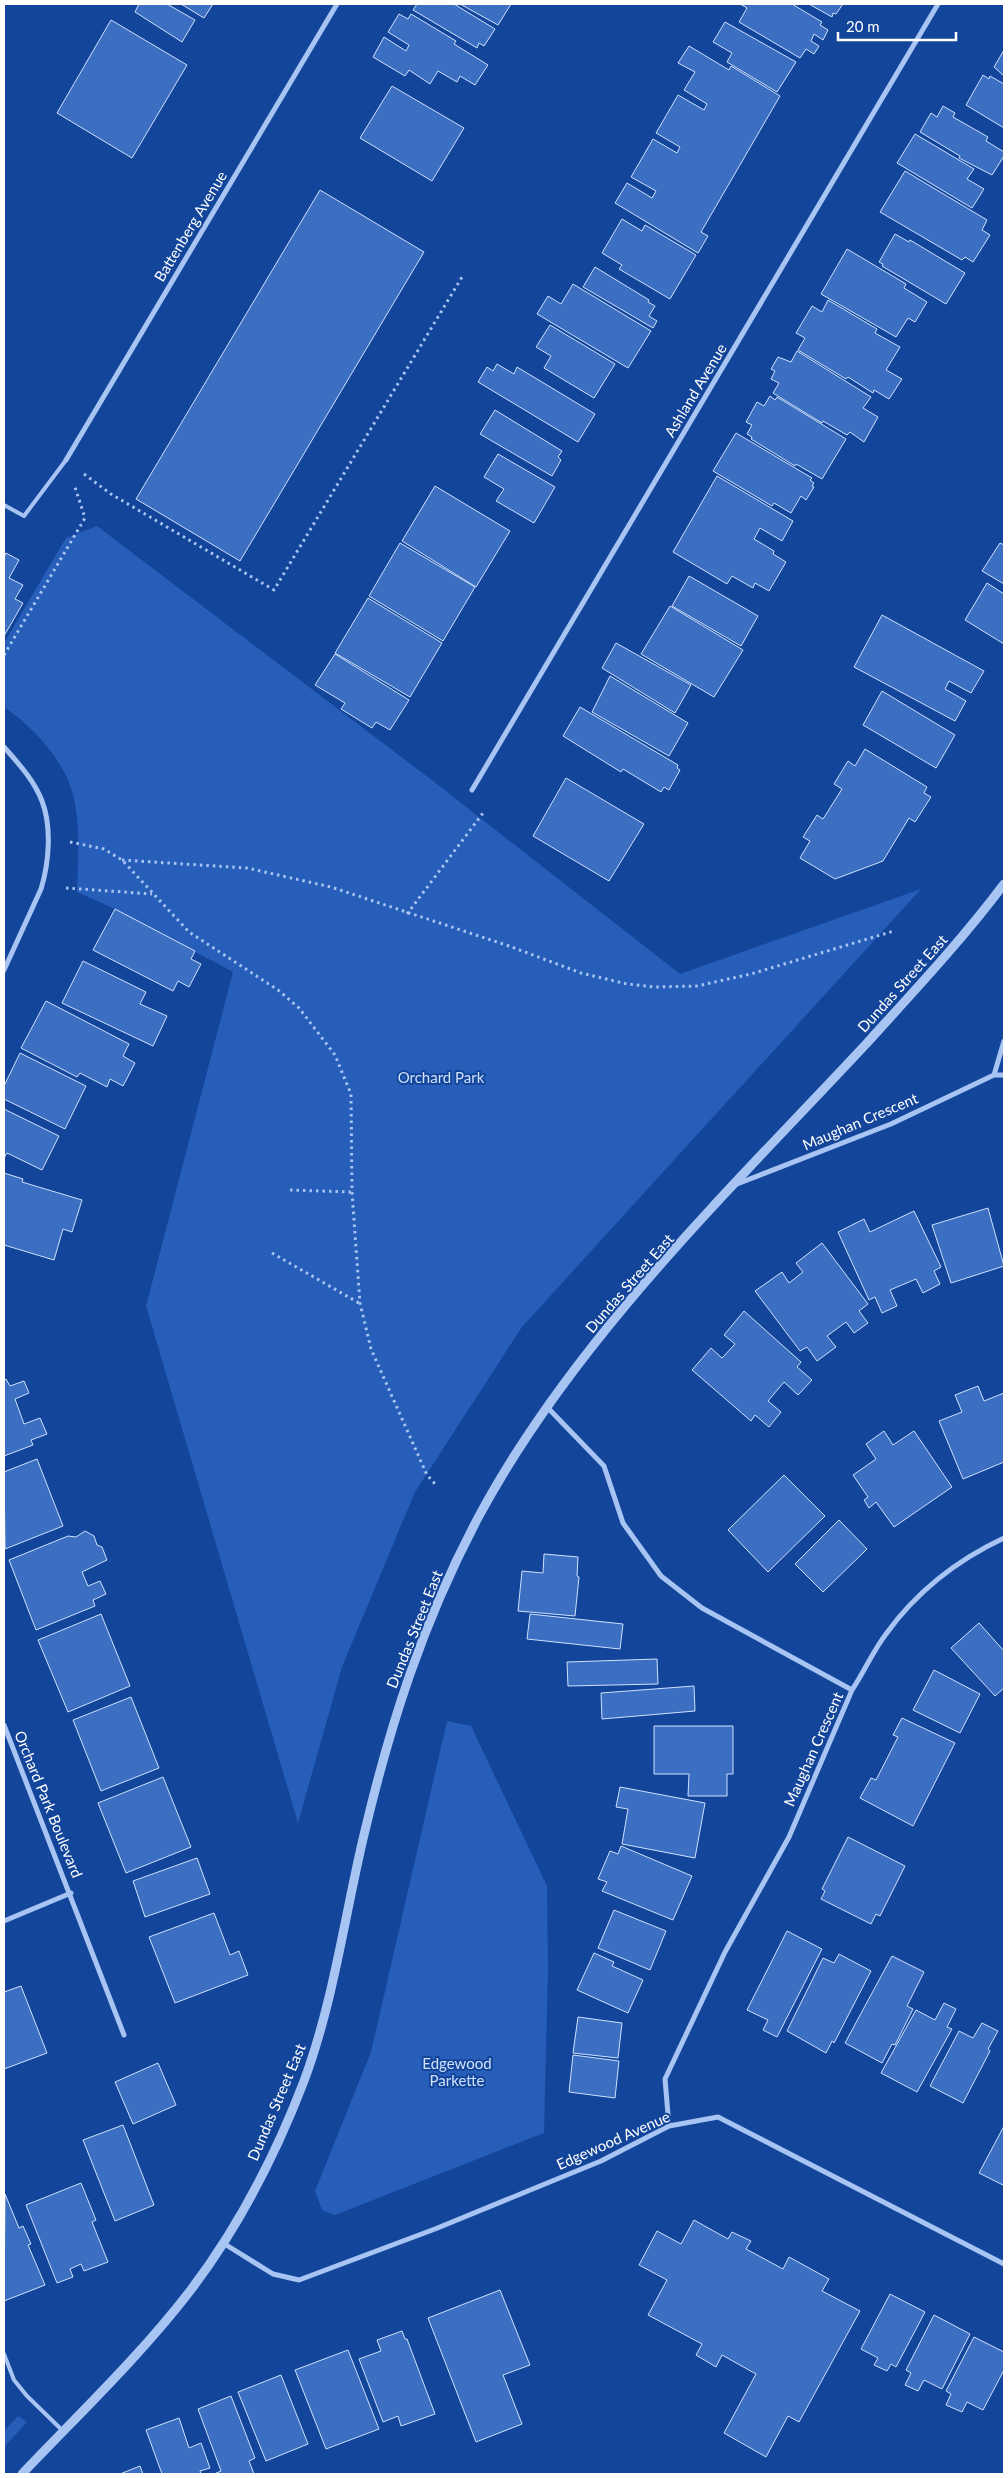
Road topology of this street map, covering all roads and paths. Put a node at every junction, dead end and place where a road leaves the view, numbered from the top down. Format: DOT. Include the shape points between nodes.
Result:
graph roads {
  1 [pos="336,4"];
  2 [pos="938,4"];
  3 [pos="462,277"];
  4 [pos="66,460"];
  5 [pos="4,505"];
  6 [pos="4,656"];
  7 [pos="4,747"];
  8 [pos="472,790"];
  9 [pos="483,813"];
  10 [pos="48,838"];
  11 [pos="122,860"];
  12 [pos="1004,884"];
  13 [pos="41,889"];
  14 [pos="153,894"];
  15 [pos="407,914"];
  16 [pos="894,931"];
  17 [pos="4,970"];
  18 [pos="1004,1041"];
  19 [pos="994,1075"];
  20 [pos="1004,1075"];
  21 [pos="734,1185"];
  22 [pos="290,1190"];
  23 [pos="352,1192"];
  24 [pos="272,1253"];
  25 [pos="360,1303"];
  26 [pos="547,1406"];
  27 [pos="436,1485"];
  28 [pos="1004,1538"];
  29 [pos="852,1690"];
  30 [pos="4,1724"];
  31 [pos="71,1893"];
  32 [pos="4,1921"];
  33 [pos="124,2035"];
  34 [pos="669,2126"];
  35 [pos="223,2243"];
  36 [pos="1004,2264"];
  37 [pos="4,2354"];
  38 [pos="63,2431"];
  39 [pos="22,2474"];
  1 -- 4 [label="street, Battenberg Avenue"];
  2 -- 8 [label="street, Ashland Avenue"];
  3 -- 4 [label="path" via="274,590 111,494"];
  4 -- 5 [label="lane" via="24,516"];
  4 -- 6 [label="path" via="85,518"];
  7 -- 10 [label="street" via="26,773 42,801"];
  9 -- 15 [label="path"];
  10 -- 11 [label="path" via="104,849"];
  10 -- 13 [label="street"];
  11 -- 14 [label="path"];
  11 -- 15 [label="path" via="246,868 331,887"];
  12 -- 21 [label="street, Dundas Street East" via="937,967"];
  13 -- 14 [label="path" via="103,889"];
  13 -- 17 [label="street"];
  14 -- 23 [label="path" via="189,932 278,990 298,1008 335,1056 351,1094"];
  15 -- 16 [label="path" via="581,973 655,987 697,986 733,979"];
  18 -- 19 [label="street"];
  19 -- 20 [label="street, Maughan Crescent"];
  19 -- 21 [label="street, Maughan Crescent" via="891,1124"];
  21 -- 26 [label="street, Dundas Street East" via="629,1302"];
  22 -- 23 [label="path"];
  23 -- 25 [label="path"];
  24 -- 25 [label="path"];
  25 -- 27 [label="path" via="370,1349 427,1475"];
  26 -- 29 [label="street, Maughan Crescent" via="604,1466 623,1522 661,1576 702,1608"];
  26 -- 35 [label="street, Dundas Street East" via="481,1512 446,1581 416,1655 386,1744 323,2023 279,2140"];
  28 -- 29 [label="street" via="976,1551 918,1595 886,1634"];
  29 -- 34 [label="street, Maughan Crescent" via="788,1837 725,1952 664,2079"];
  30 -- 31 [label="street, Orchard Park Boulevard"];
  31 -- 32 [label="street, Orchard Park Boulevard"];
  31 -- 33 [label="street, Orchard Park Boulevard"];
  34 -- 35 [label="street, Edgewood Avenue" via="601,2161 436,2229 299,2280 273,2274"];
  34 -- 36 [label="street, Edgewood Avenue" via="718,2117"];
  35 -- 38 [label="street, Dundas Street East" via="158,2330"];
  37 -- 38 [label="lane" via="14,2380"];
  38 -- 39 [label="street, Dundas Street East"];
}
